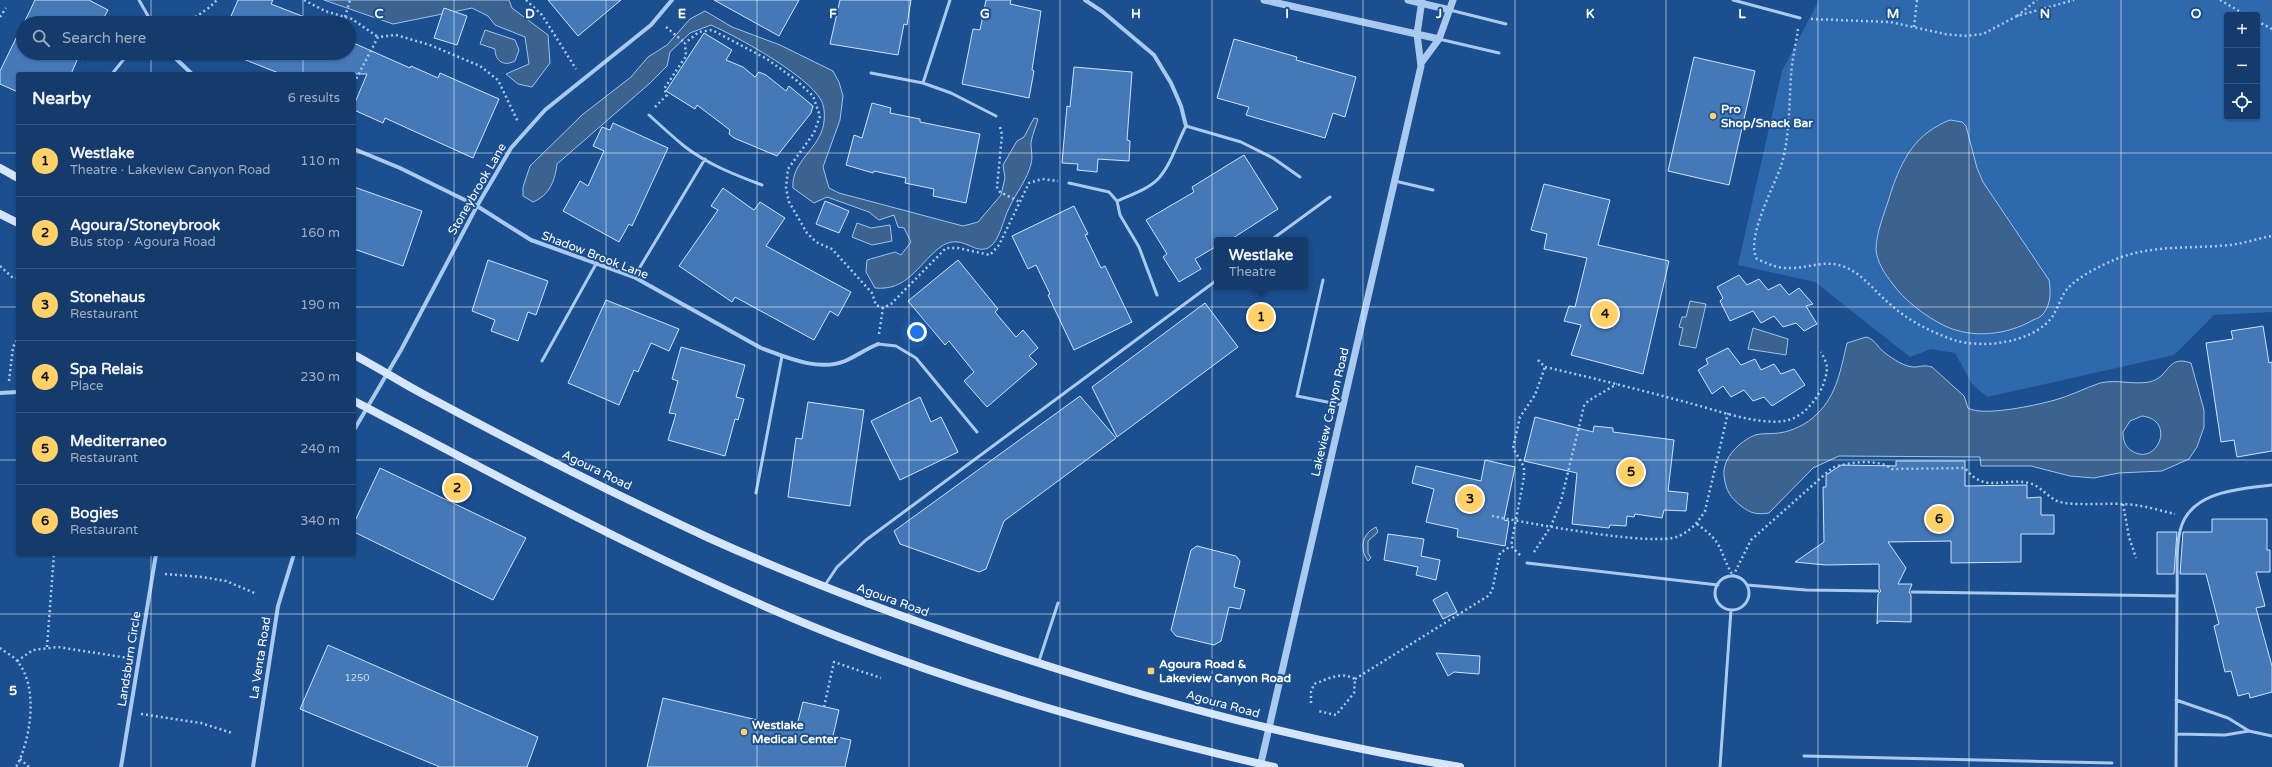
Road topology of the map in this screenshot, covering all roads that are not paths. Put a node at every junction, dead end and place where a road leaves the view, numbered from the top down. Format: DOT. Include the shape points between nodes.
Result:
graph roads {
  1 [pos="139,0"];
  2 [pos="672,0"];
  3 [pos="950,0"];
  4 [pos="1085,0"];
  5 [pos="1264,0"];
  6 [pos="1408,0"];
  7 [pos="1453,0"];
  8 [pos="1733,0"];
  9 [pos="1422,2"];
  10 [pos="1450,10"];
  11 [pos="148,16"];
  12 [pos="1800,18"];
  13 [pos="1506,24"];
  14 [pos="1417,34"];
  15 [pos="1439,39"];
  16 [pos="1499,53"];
  17 [pos="123,60"];
  18 [pos="177,60"];
  19 [pos="1422,62"];
  20 [pos="114,72"];
  21 [pos="190,72"];
  22 [pos="871,73"];
  23 [pos="923,83"];
  24 [pos="649,115"];
  25 [pos="996,116"];
  26 [pos="1186,126"];
  27 [pos="356,150"];
  28 [pos="705,159"];
  29 [pos="0,168"];
  30 [pos="16,177"];
  31 [pos="1300,177"];
  32 [pos="1394,181"];
  33 [pos="1069,183"];
  34 [pos="762,185"];
  35 [pos="1433,190"];
  36 [pos="1330,197"];
  37 [pos="1117,201"];
  38 [pos="477,206"];
  39 [pos="0,214"];
  40 [pos="16,222"];
  41 [pos="1275,237"];
  42 [pos="596,264"];
  43 [pos="634,277"];
  44 [pos="1323,280"];
  45 [pos="1214,282"];
  46 [pos="1157,295"];
  47 [pos="878,344"];
  48 [pos="356,356"];
  49 [pos="782,356"];
  50 [pos="542,361"];
  51 [pos="388,373"];
  52 [pos="16,392"];
  53 [pos="0,393"];
  54 [pos="356,402"];
  55 [pos="1342,405"];
  56 [pos="366,408"];
  57 [pos="356,426"];
  58 [pos="977,432"];
  59 [pos="2272,485"];
  60 [pos="756,493"];
  61 [pos="156,556"];
  62 [pos="293,556"];
  63 [pos="1527,563"];
  64 [pos="1718,585"];
  65 [pos="1747,585"];
  66 [pos="824,587"];
  67 [pos="1878,591"];
  68 [pos="1912,592"];
  69 [pos="2177,596"];
  70 [pos="1058,603"];
  71 [pos="1731,610"];
  72 [pos="1038,663"];
  73 [pos="2176,700"];
  74 [pos="1268,728"];
  75 [pos="2249,731"];
  76 [pos="2176,734"];
  77 [pos="2272,736"];
  78 [pos="1804,756"];
  79 [pos="2112,764"];
  80 [pos="1260,765"];
  81 [pos="122,767"];
  82 [pos="253,767"];
  83 [pos="1274,767"];
  84 [pos="1460,767"];
  85 [pos="1720,767"];
  86 [pos="2176,767"];
  1 -- 11 [label="lane"];
  2 -- 38 [label="street, Stoneybrook Lane" via="651,25 545,110 511,148"];
  3 -- 23 [label="lane"];
  4 -- 26 [label="street" via="1154,55 1170,83"];
  5 -- 14 [label="street"];
  6 -- 9 [label="street"];
  7 -- 10 [label="street, Lakeview Canyon Road"];
  8 -- 12 [label="lane"];
  9 -- 10 [label="street"];
  9 -- 14 [label="street, Lakeview Canyon Road"];
  10 -- 13 [label="lane"];
  10 -- 15 [label="street, Lakeview Canyon Road"];
  14 -- 15 [label="street"];
  14 -- 19 [label="street, Lakeview Canyon Road"];
  15 -- 16 [label="lane"];
  15 -- 19 [label="street, Lakeview Canyon Road"];
  17 -- 20 [label="lane"];
  18 -- 21 [label="street"];
  19 -- 32 [label="street, Lakeview Canyon Road"];
  22 -- 23 [label="lane"];
  23 -- 25 [label="lane" via="952,92"];
  24 -- 28 [label="lane" via="684,146"];
  26 -- 31 [label="lane" via="1241,142 1272,158"];
  26 -- 37 [label="lane" via="1158,179"];
  27 -- 38 [label="street, Shadow Brook Lane" via="400,168"];
  28 -- 34 [label="lane"];
  28 -- 43 [label="lane"];
  29 -- 30 [label="main road"];
  32 -- 35 [label="lane"];
  32 -- 55 [label="street, Lakeview Canyon Road"];
  33 -- 37 [label="lane" via="1109,192"];
  36 -- 41 [label="lane"];
  37 -- 46 [label="lane" via="1120,214 1139,247"];
  38 -- 42 [label="street, Shadow Brook Lane" via="531,240"];
  38 -- 51 [label="street, Stoneybrook Lane"];
  39 -- 40 [label="main road"];
  42 -- 43 [label="street, Shadow Brook Lane"];
  42 -- 50 [label="lane"];
  43 -- 49 [label="street, Shadow Brook Lane" via="761,348"];
  44 -- 55 [label="lane" via="1297,396"];
  45 -- 66 [label="lane" via="866,540 837,567"];
  47 -- 49 [label="street, Shadow Brook Lane" via="844,361 826,364 808,363"];
  47 -- 58 [label="lane" via="896,346 916,358"];
  48 -- 51 [label="main road, Agoura Road"];
  49 -- 60 [label="lane"];
  51 -- 56 [label="street, Stoneybrook Lane"];
  51 -- 66 [label="main road, Agoura Road" via="590,481"];
  52 -- 53 [label="street"];
  54 -- 56 [label="main road"];
  55 -- 74 [label="street, Lakeview Canyon Road"];
  56 -- 57 [label="street"];
  56 -- 80 [label="main road" via="624,542 837,636 900,660 1054,711"];
  59 -- 69 [label="lane" via="2229,491 2198,503 2185,516 2180,532"];
  61 -- 81 [label="street, Landsburn Circle"];
  62 -- 82 [label="street, La Venta Road" via="278,606"];
  63 -- 64 [label="lane"];
  64 -- 65 [label="lane" via="1724,578 1733,576"];
  64 -- 71 [label="lane" via="1715,590 1717,601 1725,609"];
  65 -- 67 [label="lane" via="1806,590"];
  65 -- 71 [label="lane" via="1748,600 1741,608"];
  66 -- 72 [label="main road, Agoura Road" via="902,617"];
  68 -- 69 [label="lane"];
  69 -- 73 [label="lane"];
  70 -- 72 [label="lane"];
  71 -- 85 [label="lane"];
  72 -- 74 [label="main road, Agoura Road" via="1136,694"];
  73 -- 75 [label="lane" via="2228,718"];
  73 -- 76 [label="lane"];
  74 -- 80 [label="street, Lakeview Canyon Road"];
  74 -- 84 [label="main road, Agoura Road" via="1351,747"];
  75 -- 76 [label="lane" via="2225,735"];
  75 -- 77 [label="lane"];
  76 -- 86 [label="lane"];
  78 -- 79 [label="lane"];
  80 -- 83 [label="main road"];
}
